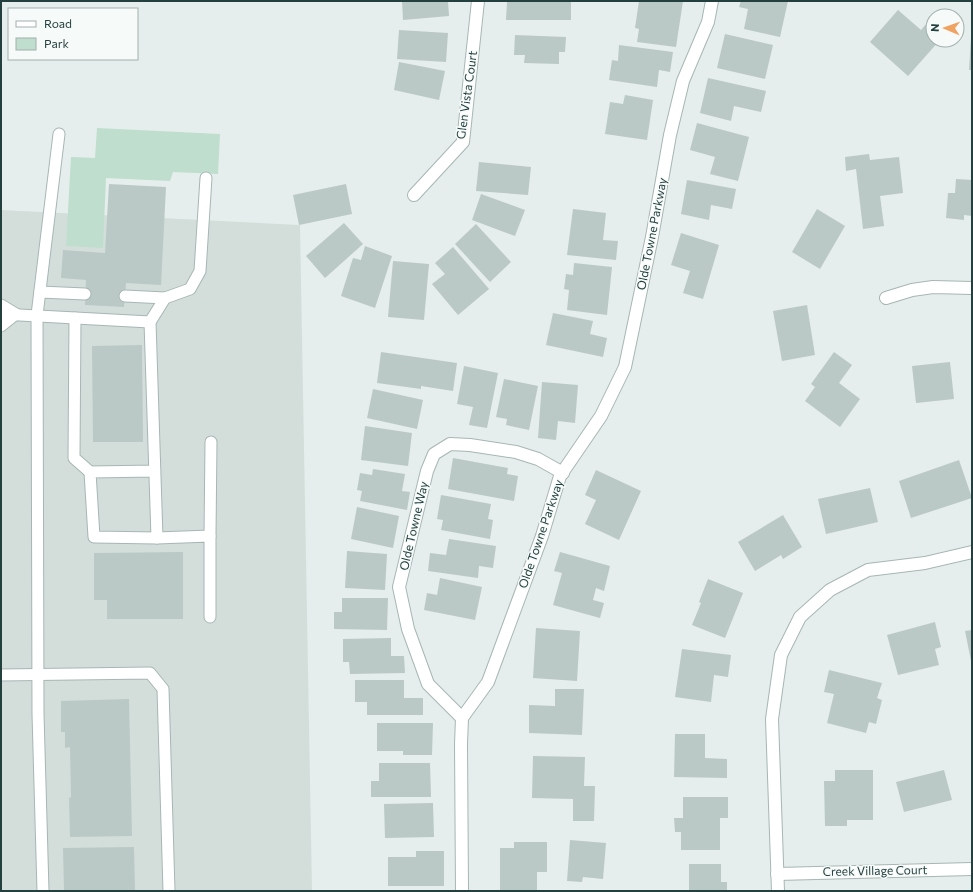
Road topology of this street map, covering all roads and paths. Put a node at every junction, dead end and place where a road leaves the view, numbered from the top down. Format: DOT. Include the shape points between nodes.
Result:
graph roads {
  1 [pos="478,1"];
  2 [pos="712,1"];
  3 [pos="59,134"];
  4 [pos="206,178"];
  5 [pos="414,195"];
  6 [pos="972,288"];
  7 [pos="40,292"];
  8 [pos="86,294"];
  9 [pos="125,296"];
  10 [pos="166,298"];
  11 [pos="886,298"];
  12 [pos="1,305"];
  13 [pos="1,314"];
  14 [pos="16,314"];
  15 [pos="38,315"];
  16 [pos="75,318"];
  17 [pos="150,322"];
  18 [pos="1,326"];
  19 [pos="211,442"];
  20 [pos="155,471"];
  21 [pos="90,472"];
  22 [pos="563,473"];
  23 [pos="210,536"];
  24 [pos="157,538"];
  25 [pos="972,552"];
  26 [pos="210,617"];
  27 [pos="38,674"];
  28 [pos="1,675"];
  29 [pos="462,718"];
  30 [pos="972,869"];
  31 [pos="777,874"];
  32 [pos="43,891"];
  33 [pos="170,891"];
  34 [pos="462,891"];
  35 [pos="778,891"];
  1 -- 5 [label="street, Glen Vista Court" via="463,142"];
  2 -- 22 [label="street, Olde Towne Parkway" via="708,22 683,80 625,366 601,416"];
  3 -- 7 [label="lane"];
  4 -- 10 [label="lane" via="200,271 190,289"];
  6 -- 11 [label="street" via="933,287"];
  7 -- 8 [label="lane"];
  7 -- 15 [label="lane"];
  9 -- 10 [label="lane"];
  10 -- 17 [label="lane"];
  12 -- 14 [label="lane"];
  13 -- 14 [label="lane"];
  14 -- 15 [label="lane"];
  14 -- 18 [label="lane"];
  15 -- 16 [label="lane"];
  15 -- 27 [label="lane"];
  16 -- 17 [label="lane"];
  16 -- 21 [label="lane" via="74,458"];
  17 -- 20 [label="lane"];
  19 -- 23 [label="lane"];
  20 -- 21 [label="lane"];
  20 -- 24 [label="lane"];
  21 -- 24 [label="lane" via="94,537"];
  22 -- 29 [label="street, Olde Towne Parkway" via="488,682"];
  22 -- 29 [label="street, Olde Towne Way" via="538,459 516,452 470,445 450,444 434,454 427,471 399,587 408,629 428,684"];
  23 -- 24 [label="lane"];
  23 -- 26 [label="lane"];
  25 -- 31 [label="street" via="925,563 868,570 830,590 800,617 781,655 772,719"];
  27 -- 28 [label="lane"];
  27 -- 32 [label="lane"];
  27 -- 33 [label="lane" via="150,673 163,690"];
  29 -- 34 [label="street"];
  30 -- 31 [label="street, Creek Village Court"];
  31 -- 35 [label="street"];
}
